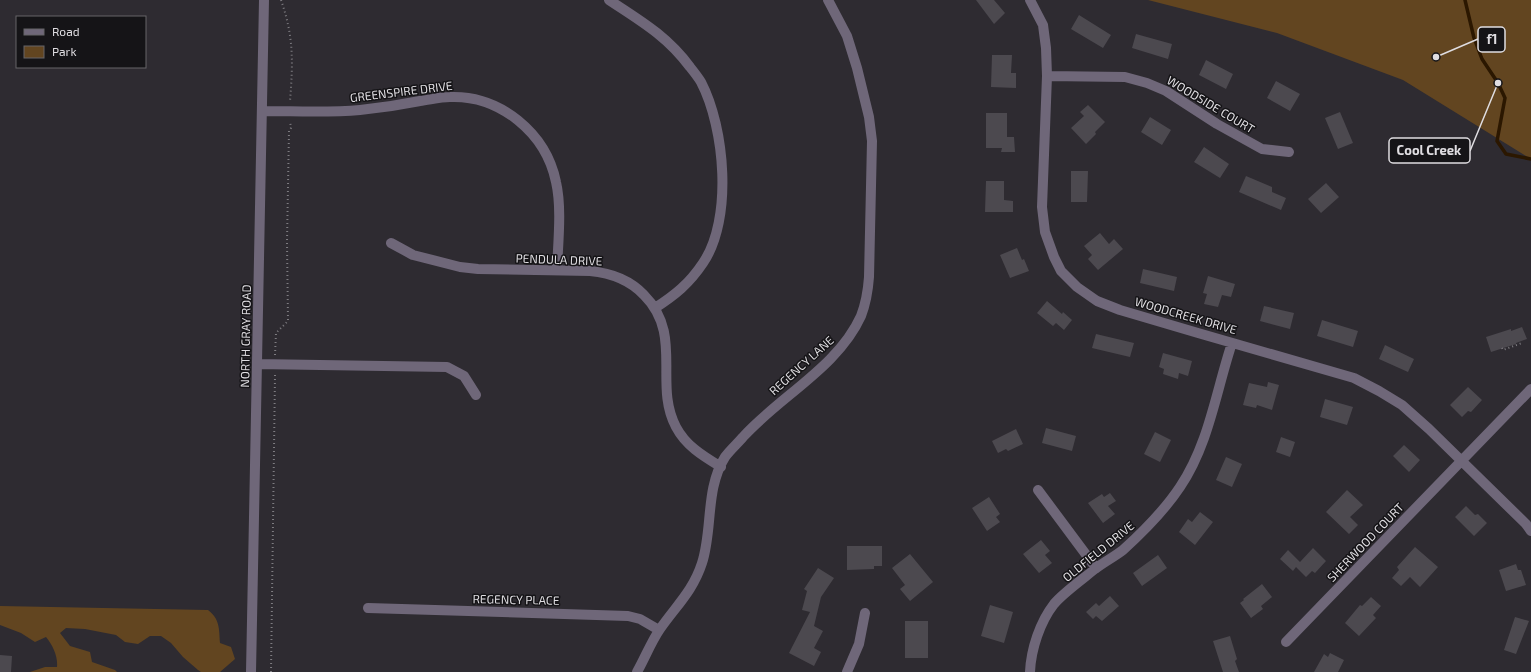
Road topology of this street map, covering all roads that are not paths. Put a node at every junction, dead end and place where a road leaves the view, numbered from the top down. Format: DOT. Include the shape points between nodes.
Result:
graph roads {
  1 [pos="264,0"];
  2 [pos="609,0"];
  3 [pos="828,0"];
  4 [pos="1030,0"];
  5 [pos="1047,76"];
  6 [pos="263,111"];
  7 [pos="1289,152"];
  8 [pos="391,243"];
  9 [pos="557,270"];
  10 [pos="655,308"];
  11 [pos="1232,342"];
  12 [pos="257,364"];
  13 [pos="1531,389"];
  14 [pos="476,395"];
  15 [pos="1462,461"];
  16 [pos="721,467"];
  17 [pos="1038,490"];
  18 [pos="1531,532"];
  19 [pos="1096,568"];
  20 [pos="368,608"];
  21 [pos="865,613"];
  22 [pos="659,630"];
  23 [pos="1286,642"];
  24 [pos="250,672"];
  25 [pos="637,672"];
  26 [pos="847,672"];
  27 [pos="1030,672"];
  1 -- 6 [label="street, NORTH GRAY ROAD"];
  2 -- 10 [label="street" via="656,31 681,56 700,82 712,109 718,133 722,160 721,199 719,224 712,246 691,279 678,293"];
  3 -- 16 [label="street, REGENCY LANE" via="846,36 857,68 872,142 867,297 861,315 844,344 750,430 725,457"];
  4 -- 5 [label="street, WOODCREEK DRIVE" via="1043,26"];
  5 -- 7 [label="street, WOODSIDE COURT" via="1119,77 1147,83 1166,91 1262,149"];
  5 -- 11 [label="street, WOODCREEK DRIVE" via="1042,207 1045,232 1061,271 1077,287 1097,301"];
  6 -- 9 [label="street, GREENSPIRE DRIVE" via="326,113 449,97 487,102 510,114 536,138 545,150 551,165 558,204"];
  6 -- 12 [label="street, NORTH GRAY ROAD"];
  8 -- 9 [label="street, PENDULA DRIVE" via="413,255 460,267"];
  9 -- 10 [label="street, PENDULA DRIVE" via="590,271 618,276 638,289"];
  10 -- 16 [label="street, PENDULA DRIVE" via="666,338 668,405 676,427 697,452"];
  11 -- 15 [label="street, WOODCREEK DRIVE" via="1354,378 1402,405"];
  11 -- 19 [label="street, OLDFIELD DRIVE" via="1206,433 1181,486 1141,533"];
  12 -- 14 [label="street" via="447,367 464,376"];
  12 -- 24 [label="street, NORTH GRAY ROAD"];
  13 -- 15 [label="street, SHERWOOD COURT"];
  15 -- 18 [label="street, WOODCREEK DRIVE"];
  15 -- 23 [label="street, SHERWOOD COURT"];
  16 -- 22 [label="street, REGENCY LANE" via="711,496 702,562 690,590"];
  17 -- 19 [label="street"];
  19 -- 27 [label="street, OLDFIELD DRIVE" via="1054,604 1041,627"];
  20 -- 22 [label="street, REGENCY PLACE" via="628,616 640,619"];
  21 -- 26 [label="street" via="859,644"];
  22 -- 25 [label="street, REGENCY LANE"];
}
